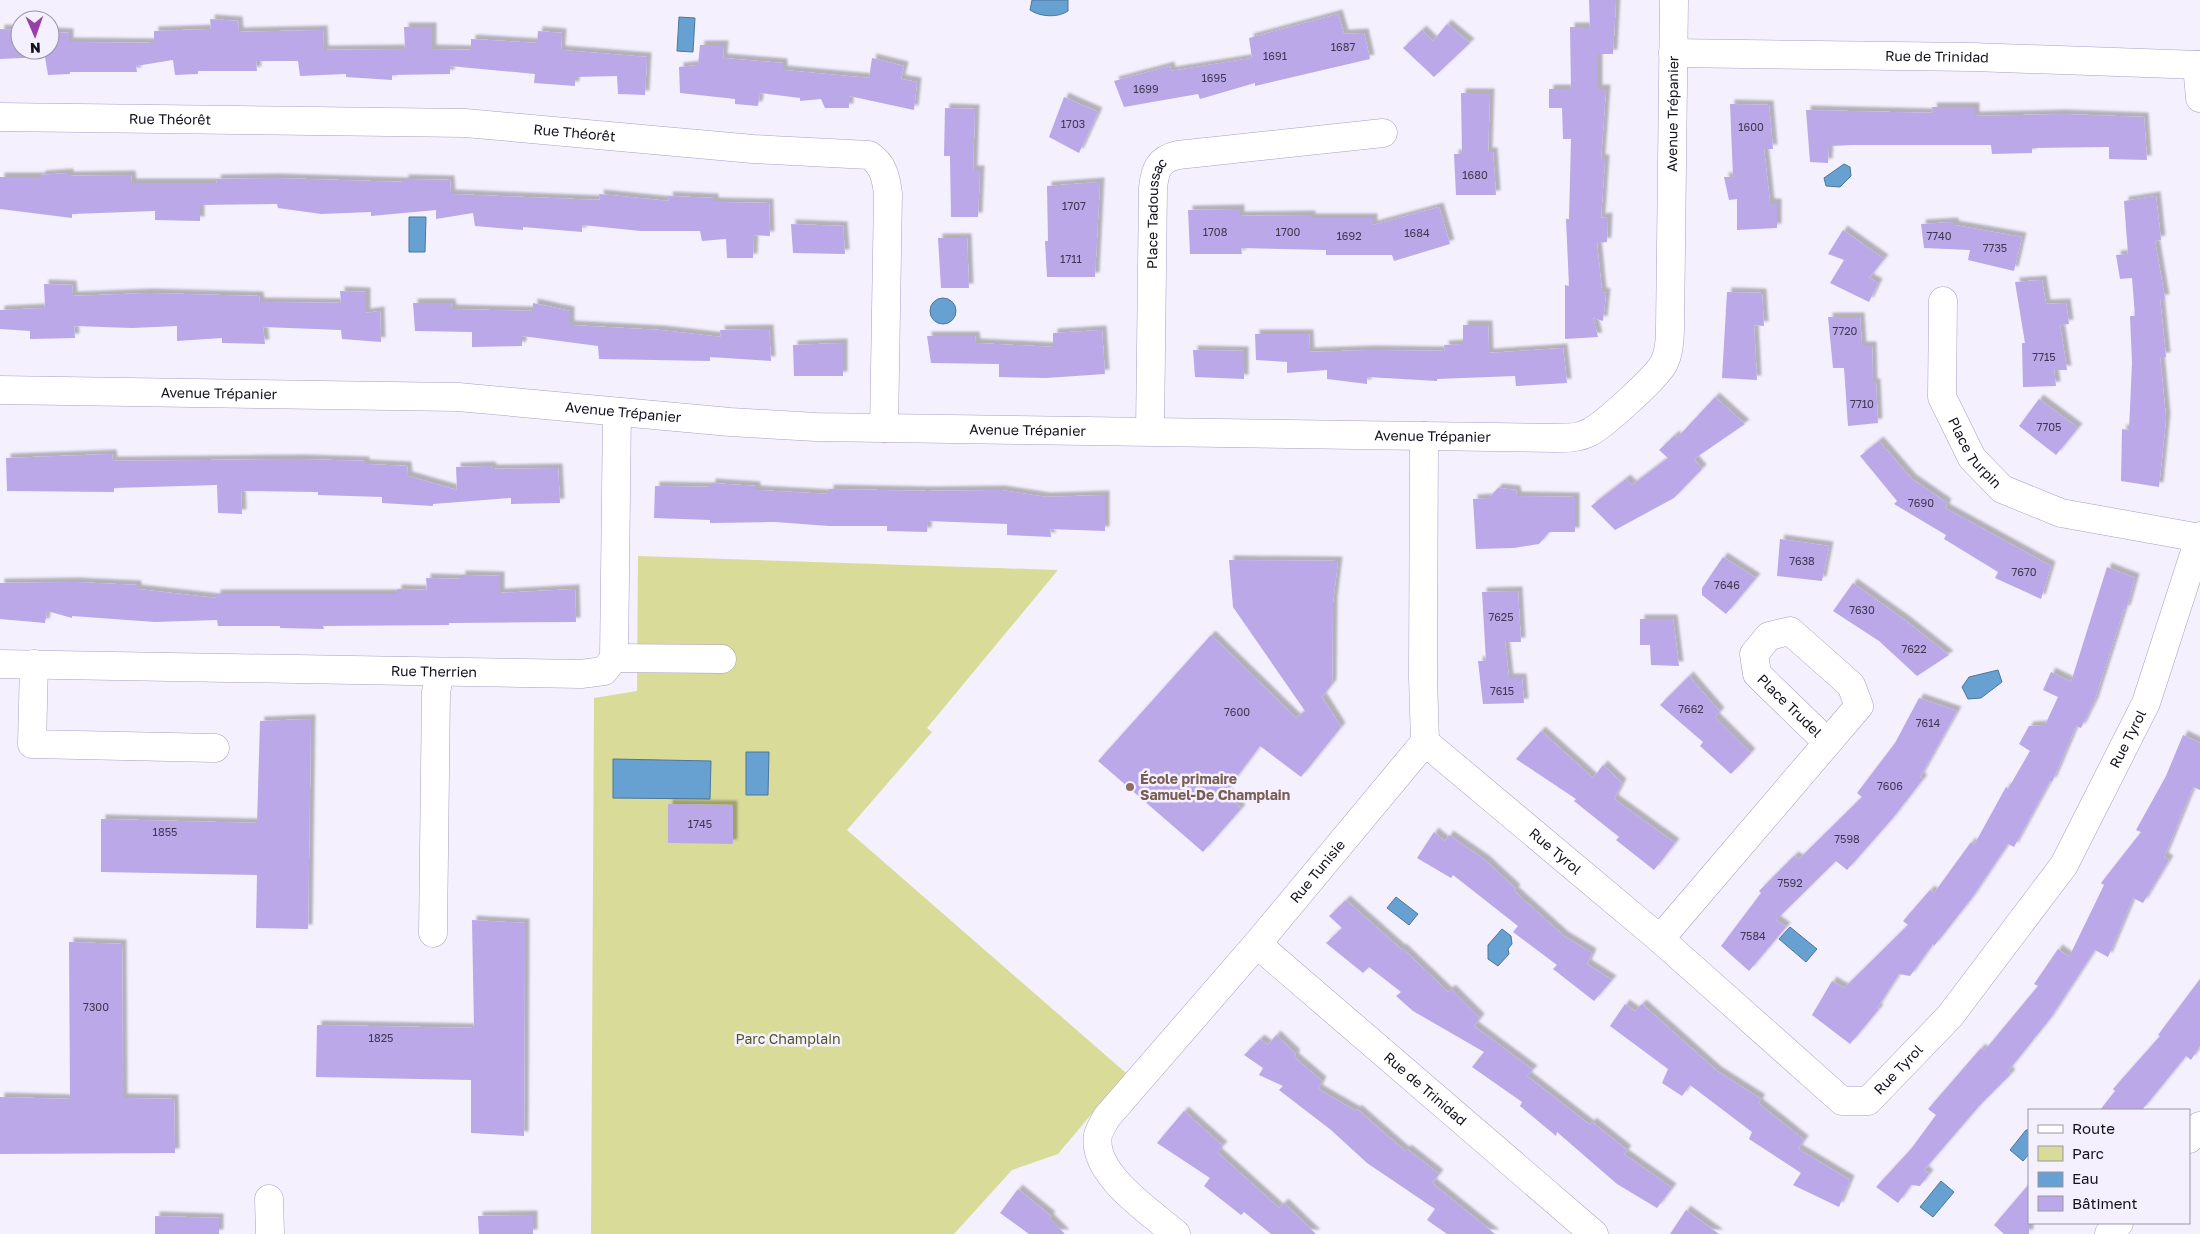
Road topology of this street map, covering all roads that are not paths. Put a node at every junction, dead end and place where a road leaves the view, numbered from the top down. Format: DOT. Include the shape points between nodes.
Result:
graph roads {
  1 [pos="1674,0"];
  2 [pos="1673,53"];
  3 [pos="2199,65"];
  4 [pos="2200,98"];
  5 [pos="0,117"];
  6 [pos="1383,133"];
  7 [pos="1943,301"];
  8 [pos="0,390"];
  9 [pos="617,412"];
  10 [pos="884,428"];
  11 [pos="1150,431"];
  12 [pos="1424,436"];
  13 [pos="2200,537"];
  14 [pos="614,658"];
  15 [pos="722,659"];
  16 [pos="0,664"];
  17 [pos="34,664"];
  18 [pos="440,672"];
  19 [pos="1425,742"];
  20 [pos="1827,742"];
  21 [pos="215,748"];
  22 [pos="433,933"];
  23 [pos="1660,939"];
  24 [pos="1257,944"];
  25 [pos="2200,1126"];
  26 [pos="2190,1139"];
  27 [pos="269,1199"];
  28 [pos="2118,1224"];
  29 [pos="270,1234"];
  30 [pos="1176,1234"];
  31 [pos="1594,1234"];
  32 [pos="2109,1234"];
  1 -- 2 [label="street, Avenue Trépanier"];
  2 -- 3 [label="street, Rue de Trinidad" via="1973,57"];
  2 -- 12 [label="street, Avenue Trépanier" via="1670,329 1664,363 1599,426 1582,436"];
  3 -- 4 [label="street"];
  5 -- 10 [label="street, Rue Théorêt" via="465,123 753,149 868,155 878,161 883,170 888,194"];
  6 -- 11 [label="street, Place Tadoussac" via="1178,155 1161,162 1153,188"];
  7 -- 13 [label="street, Place Turpin" via="1942,397 1972,458 2002,489 2061,513"];
  8 -- 9 [label="street, Avenue Trépanier" via="422,396"];
  9 -- 10 [label="street, Avenue Trépanier" via="774,425"];
  9 -- 14 [label="street"];
  10 -- 11 [label="street, Avenue Trépanier"];
  11 -- 12 [label="street, Avenue Trépanier"];
  12 -- 19 [label="street"];
  13 -- 23 [label="street, Rue Tyrol" via="2146,703 2064,865 1950,1016 1868,1101 1842,1101"];
  14 -- 15 [label="street"];
  14 -- 18 [label="street, Rue Therrien" via="604,671 581,674"];
  16 -- 17 [label="street, Rue Therrien"];
  17 -- 18 [label="street, Rue Therrien"];
  17 -- 21 [label="street" via="32,744"];
  18 -- 22 [label="street" via="436,692"];
  19 -- 23 [label="street, Rue Tyrol"];
  19 -- 24 [label="street, Rue Tunisie"];
  20 -- 23 [label="street, Place Trudel"];
  24 -- 30 [label="street, Rue Tunisie" via="1106,1118 1098,1135 1099,1155 1112,1178"];
  24 -- 31 [label="street, Rue de Trinidad"];
  25 -- 26 [label="street"];
  27 -- 29 [label="street"];
  28 -- 32 [label="street"];
}
